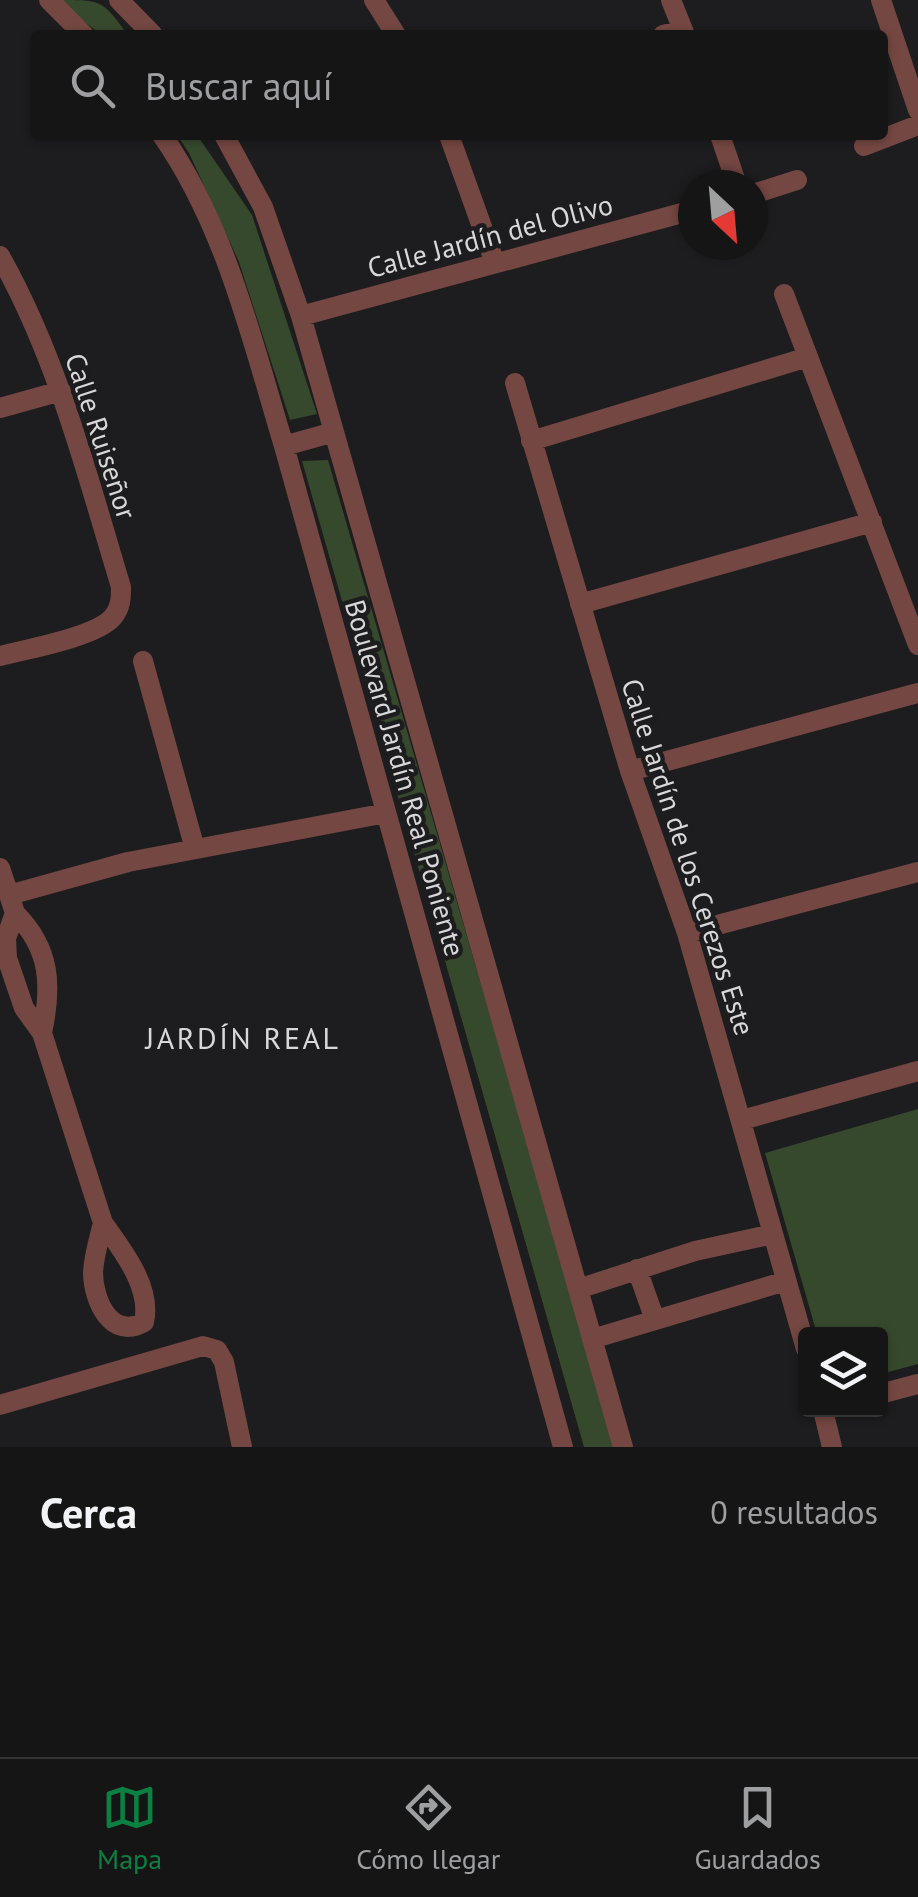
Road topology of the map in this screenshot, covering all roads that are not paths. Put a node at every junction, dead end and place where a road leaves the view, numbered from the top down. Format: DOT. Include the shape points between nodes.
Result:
graph roads {
  1 [pos="49,0"];
  2 [pos="120,0"];
  3 [pos="374,0"];
  4 [pos="672,0"];
  5 [pos="881,0"];
  6 [pos="79,30"];
  7 [pos="149,30"];
  8 [pos="393,30"];
  9 [pos="677,30"];
  10 [pos="918,110"];
  11 [pos="918,125"];
  12 [pos="888,137"];
  13 [pos="165,140"];
  14 [pos="227,140"];
  15 [pos="451,140"];
  16 [pos="722,140"];
  17 [pos="879,140"];
  18 [pos="864,146"];
  19 [pos="732,170"];
  20 [pos="797,180"];
  21 [pos="768,189"];
  22 [pos="678,214"];
  23 [pos="0,256"];
  24 [pos="495,263"];
  25 [pos="784,294"];
  26 [pos="301,316"];
  27 [pos="808,357"];
  28 [pos="515,384"];
  29 [pos="61,391"];
  30 [pos="0,408"];
  31 [pos="334,432"];
  32 [pos="532,440"];
  33 [pos="284,446"];
  34 [pos="872,522"];
  35 [pos="580,604"];
  36 [pos="918,645"];
  37 [pos="0,656"];
  38 [pos="143,660"];
  39 [pos="918,693"];
  40 [pos="630,771"];
  41 [pos="386,813"];
  42 [pos="195,849"];
  43 [pos="0,868"];
  44 [pos="918,872"];
  45 [pos="12,904"];
  46 [pos="687,933"];
  47 [pos="42,1034"];
  48 [pos="918,1072"];
  49 [pos="742,1120"];
  50 [pos="102,1223"];
  51 [pos="773,1234"];
  52 [pos="637,1269"];
  53 [pos="786,1282"];
  54 [pos="578,1290"];
  55 [pos="656,1320"];
  56 [pos="800,1327"];
  57 [pos="592,1339"];
  58 [pos="918,1384"];
  59 [pos="888,1392"];
  60 [pos="0,1405"];
  61 [pos="825,1417"];
  62 [pos="242,1447"];
  63 [pos="563,1447"];
  64 [pos="623,1447"];
  65 [pos="832,1447"];
  1 -- 6 [label="street"];
  2 -- 7 [label="street"];
  3 -- 8 [label="street"];
  4 -- 9 [label="street"];
  5 -- 10 [label="street"];
  11 -- 12 [label="street"];
  13 -- 33 [label="street, Boulevard Jardín Real Poniente" via="227,264"];
  14 -- 26 [label="street, Boulevard Jardín Real Poniente" via="263,207"];
  15 -- 24 [label="street"];
  16 -- 19 [label="street"];
  17 -- 18 [label="street"];
  20 -- 21 [label="street"];
  22 -- 24 [label="street, Calle Jardín del Olivo"];
  23 -- 29 [label="street, Calle Ruiseñor"];
  24 -- 26 [label="street, Calle Jardín del Olivo"];
  25 -- 27 [label="street"];
  26 -- 31 [label="street, Boulevard Jardín Real Poniente"];
  27 -- 32 [label="street"];
  27 -- 34 [label="street"];
  28 -- 32 [label="street, Calle Jardín de los Cerezos Este"];
  29 -- 30 [label="street"];
  29 -- 37 [label="street, Calle Ruiseñor" via="121,587 120,604 94,630"];
  31 -- 33 [label="street"];
  31 -- 54 [label="street, Boulevard Jardín Real Poniente"];
  32 -- 35 [label="street, Calle Jardín de los Cerezos Este"];
  33 -- 41 [label="street, Boulevard Jardín Real Poniente"];
  34 -- 35 [label="street"];
  34 -- 36 [label="street"];
  35 -- 40 [label="street, Calle Jardín de los Cerezos Este"];
  38 -- 42 [label="street"];
  39 -- 40 [label="street"];
  40 -- 46 [label="street, Calle Jardín de los Cerezos Este"];
  41 -- 42 [label="street"];
  41 -- 63 [label="street, Boulevard Jardín Real Poniente"];
  42 -- 45 [label="street" via="128,862"];
  43 -- 45 [label="street"];
  44 -- 46 [label="street"];
  45 -- 47 [label="street" via="7,958 24,1008"];
  45 -- 47 [label="street" via="41,947 49,975"];
  46 -- 49 [label="street, Calle Jardín de los Cerezos Este"];
  47 -- 50 [label="street"];
  48 -- 49 [label="street"];
  49 -- 51 [label="street, Calle Jardín de los Cerezos Este"];
  51 -- 52 [label="street"];
  51 -- 53 [label="street, Calle Jardín de los Cerezos Este"];
  52 -- 54 [label="street"];
  52 -- 55 [label="street"];
  53 -- 55 [label="street"];
  53 -- 56 [label="street, Calle Jardín de los Cerezos Este"];
  54 -- 57 [label="street, Boulevard Jardín Real Poniente"];
  55 -- 57 [label="street"];
  57 -- 64 [label="street, Boulevard Jardín Real Poniente"];
  58 -- 59 [label="street"];
  60 -- 62 [label="street" via="202,1346 217,1350 224,1362"];
  61 -- 65 [label="street"];
}
